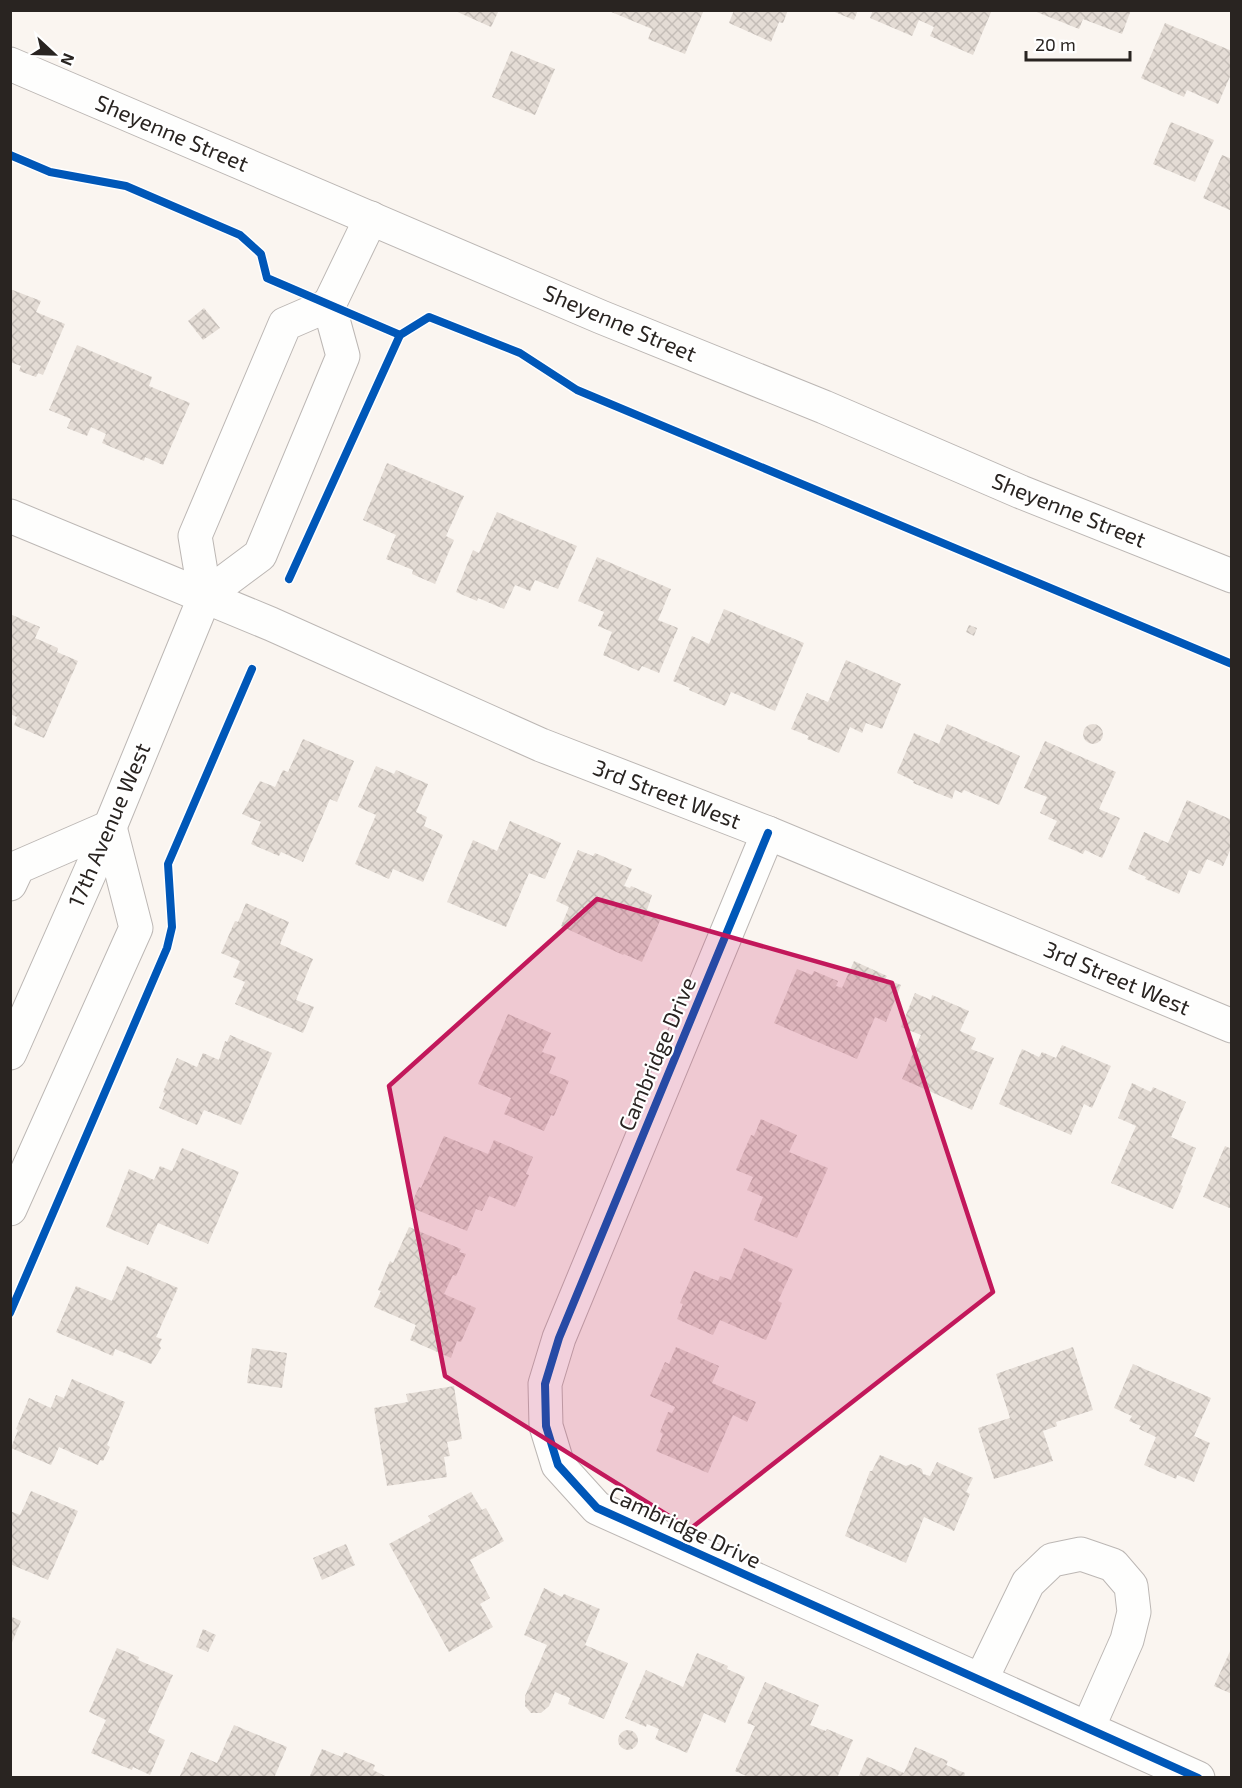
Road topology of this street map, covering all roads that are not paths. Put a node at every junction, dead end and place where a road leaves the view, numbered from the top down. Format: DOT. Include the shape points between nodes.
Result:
graph roads {
  1 [pos="10,64"];
  2 [pos="371,218"];
  3 [pos="330,305"];
  4 [pos="10,516"];
  5 [pos="1232,576"];
  6 [pos="205,596"];
  7 [pos="110,827"];
  8 [pos="768,832"];
  9 [pos="10,884"];
  10 [pos="1232,1026"];
  11 [pos="10,1053"];
  12 [pos="10,1209"];
  13 [pos="981,1680"];
  14 [pos="1088,1728"];
  15 [pos="1198,1778"];
  1 -- 2 [label="street, Sheyenne Street"];
  2 -- 3 [label="street"];
  2 -- 5 [label="street, Sheyenne Street" via="1021,492"];
  3 -- 6 [label="street" via="343,356 260,555"];
  3 -- 6 [label="street" via="285,324 195,536"];
  4 -- 6 [label="street, 3rd Street West"];
  6 -- 7 [label="street, 17th Avenue West"];
  6 -- 8 [label="street, 3rd Street West" via="541,745"];
  7 -- 9 [label="street" via="18,867"];
  7 -- 11 [label="street, 17th Avenue West"];
  7 -- 12 [label="street" via="136,928"];
  8 -- 10 [label="street, 3rd Street West"];
  8 -- 13 [label="street, Cambridge Drive" via="559,1338 545,1384 546,1426 558,1465 597,1508"];
  13 -- 14 [label="street, Cambridge Drive"];
  13 -- 14 [label="street" via="1028,1583 1052,1560 1081,1554 1113,1565 1131,1586 1134,1612 1127,1640"];
  14 -- 15 [label="street, Cambridge Drive"];
}
